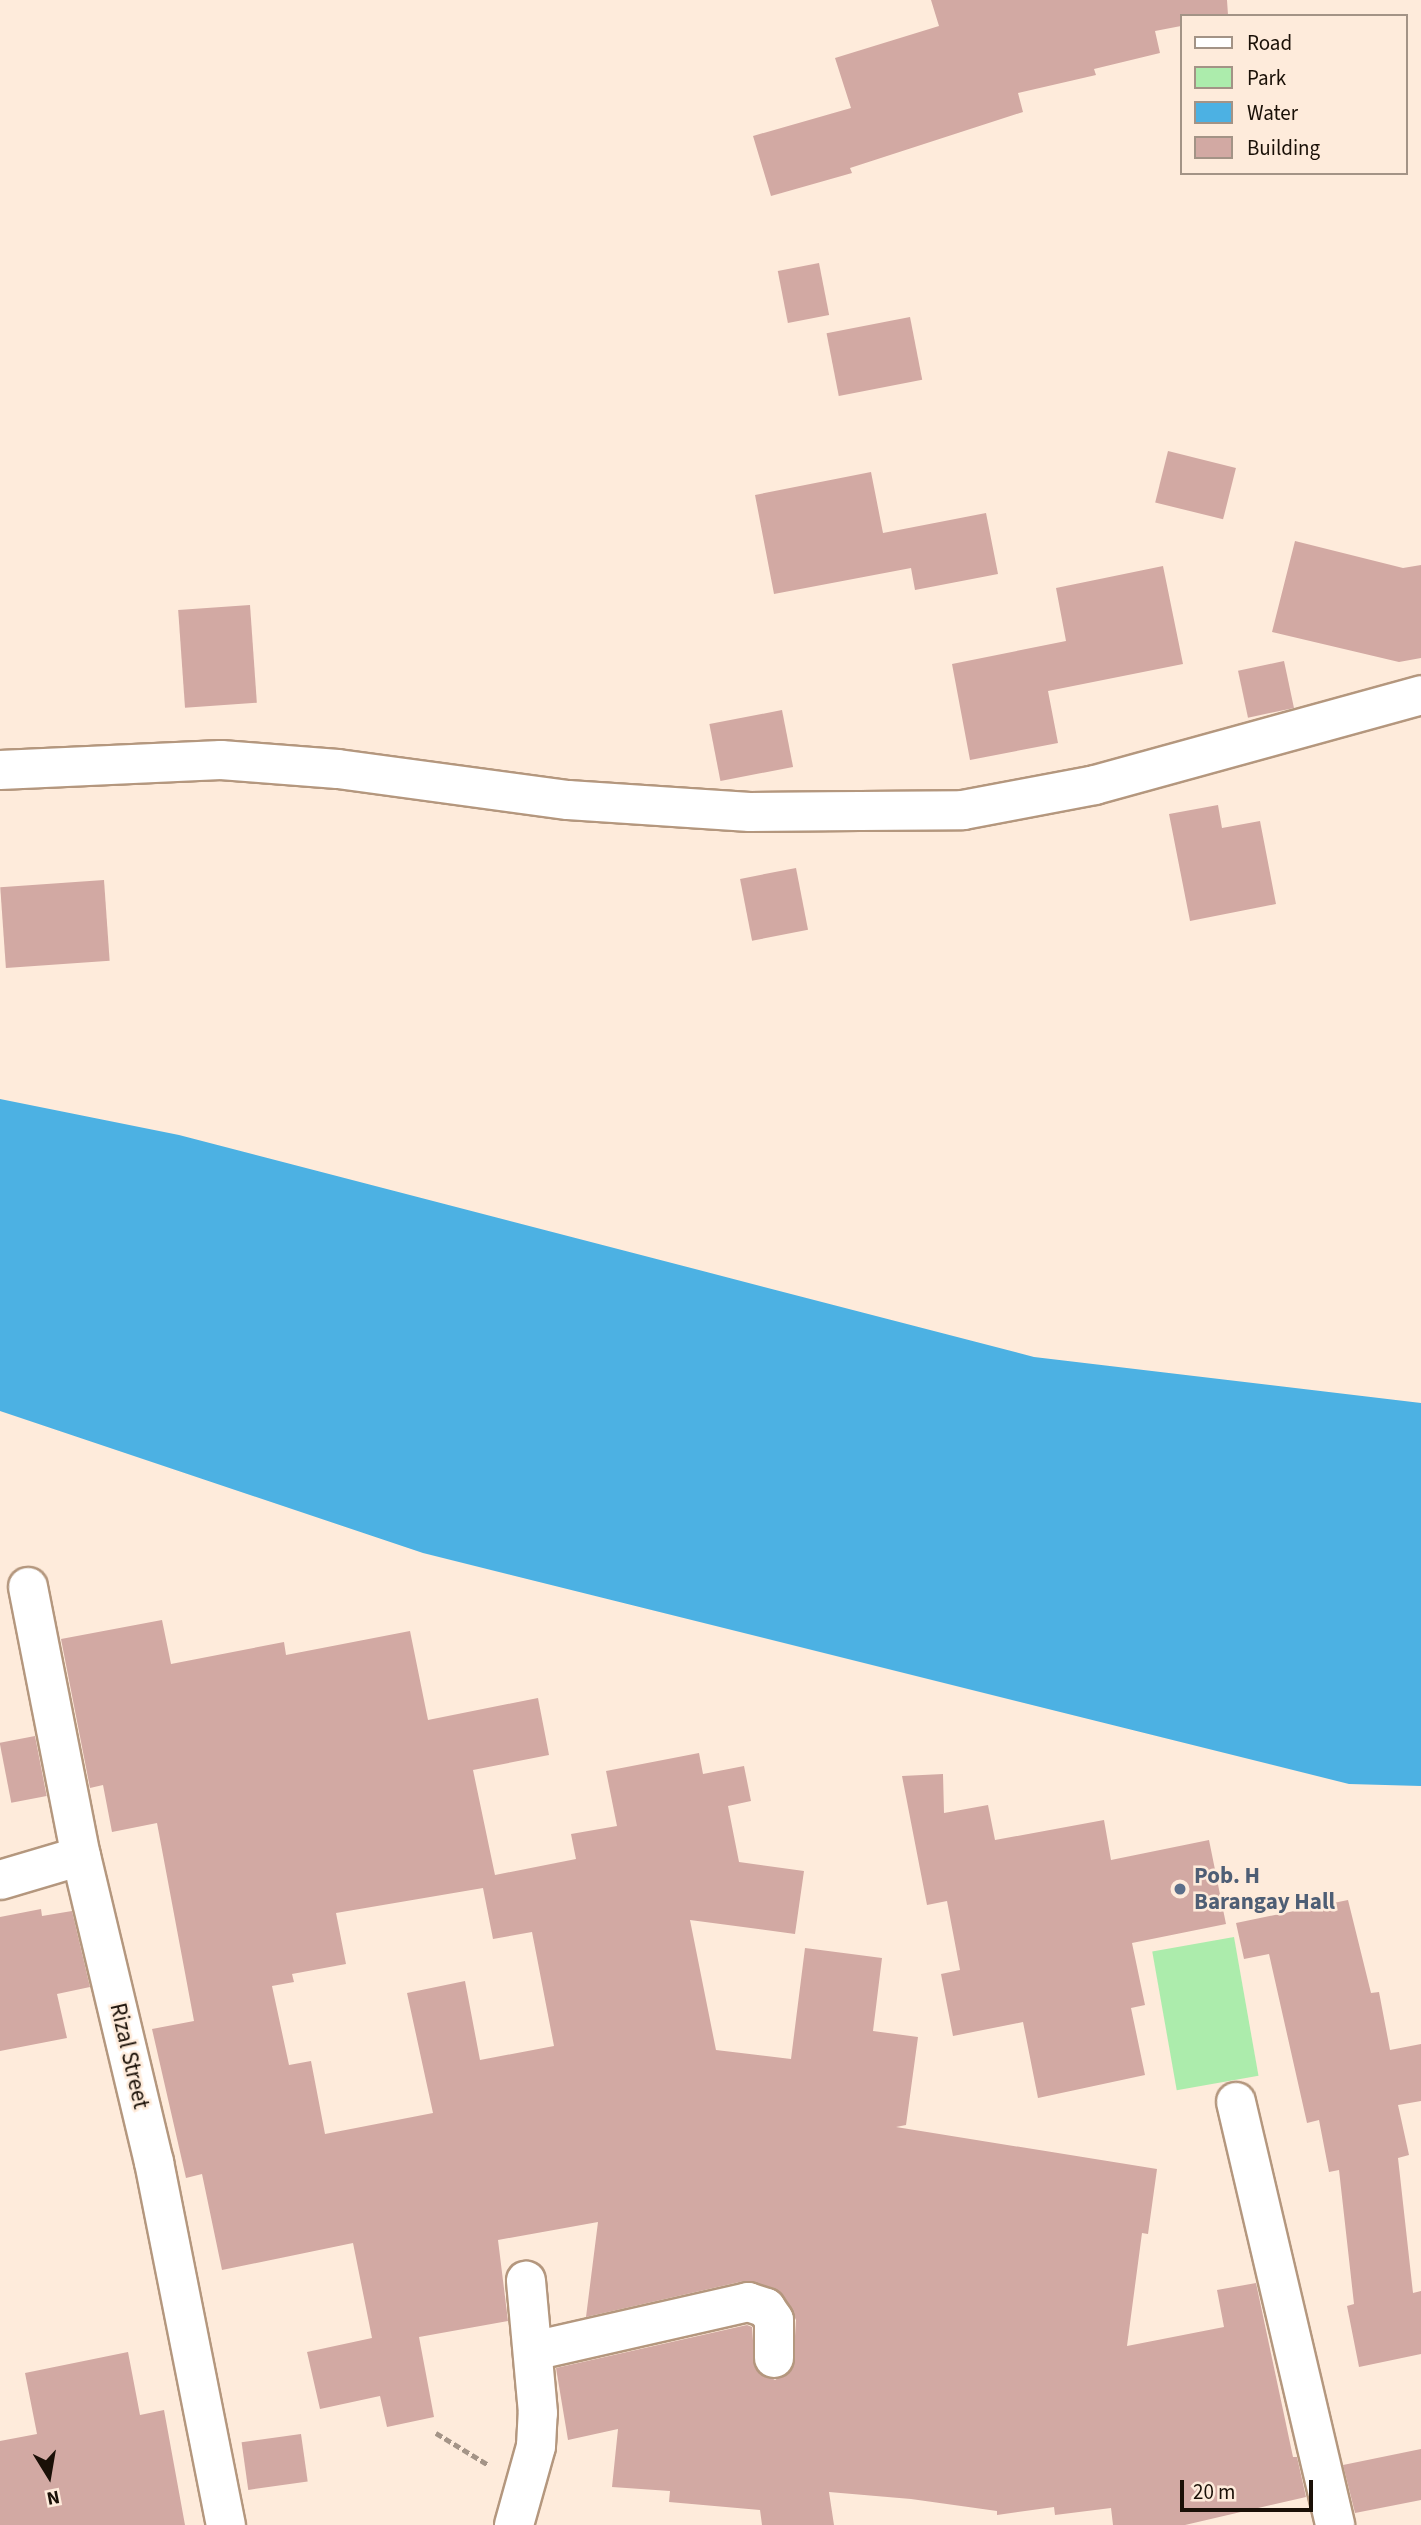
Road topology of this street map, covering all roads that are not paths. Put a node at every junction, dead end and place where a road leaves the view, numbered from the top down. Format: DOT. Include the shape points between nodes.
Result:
graph roads {
  1 [pos="1421,695"];
  2 [pos="0,770"];
  3 [pos="29,1587"];
  4 [pos="81,1856"];
  5 [pos="0,1880"];
  6 [pos="1236,2102"];
  7 [pos="526,2281"];
  8 [pos="533,2351"];
  9 [pos="774,2358"];
  10 [pos="226,2525"];
  11 [pos="514,2525"];
  12 [pos="1335,2525"];
  1 -- 2 [label="street" via="1095,785 963,810 750,812 568,800 338,769 221,760"];
  3 -- 4 [label="street, Rizal Street"];
  4 -- 5 [label="street"];
  4 -- 10 [label="street, Rizal Street" via="154,2162"];
  6 -- 12 [label="street"];
  7 -- 8 [label="street"];
  8 -- 9 [label="street" via="748,2302 766,2308 774,2320"];
  8 -- 11 [label="street" via="536,2446"];
}
